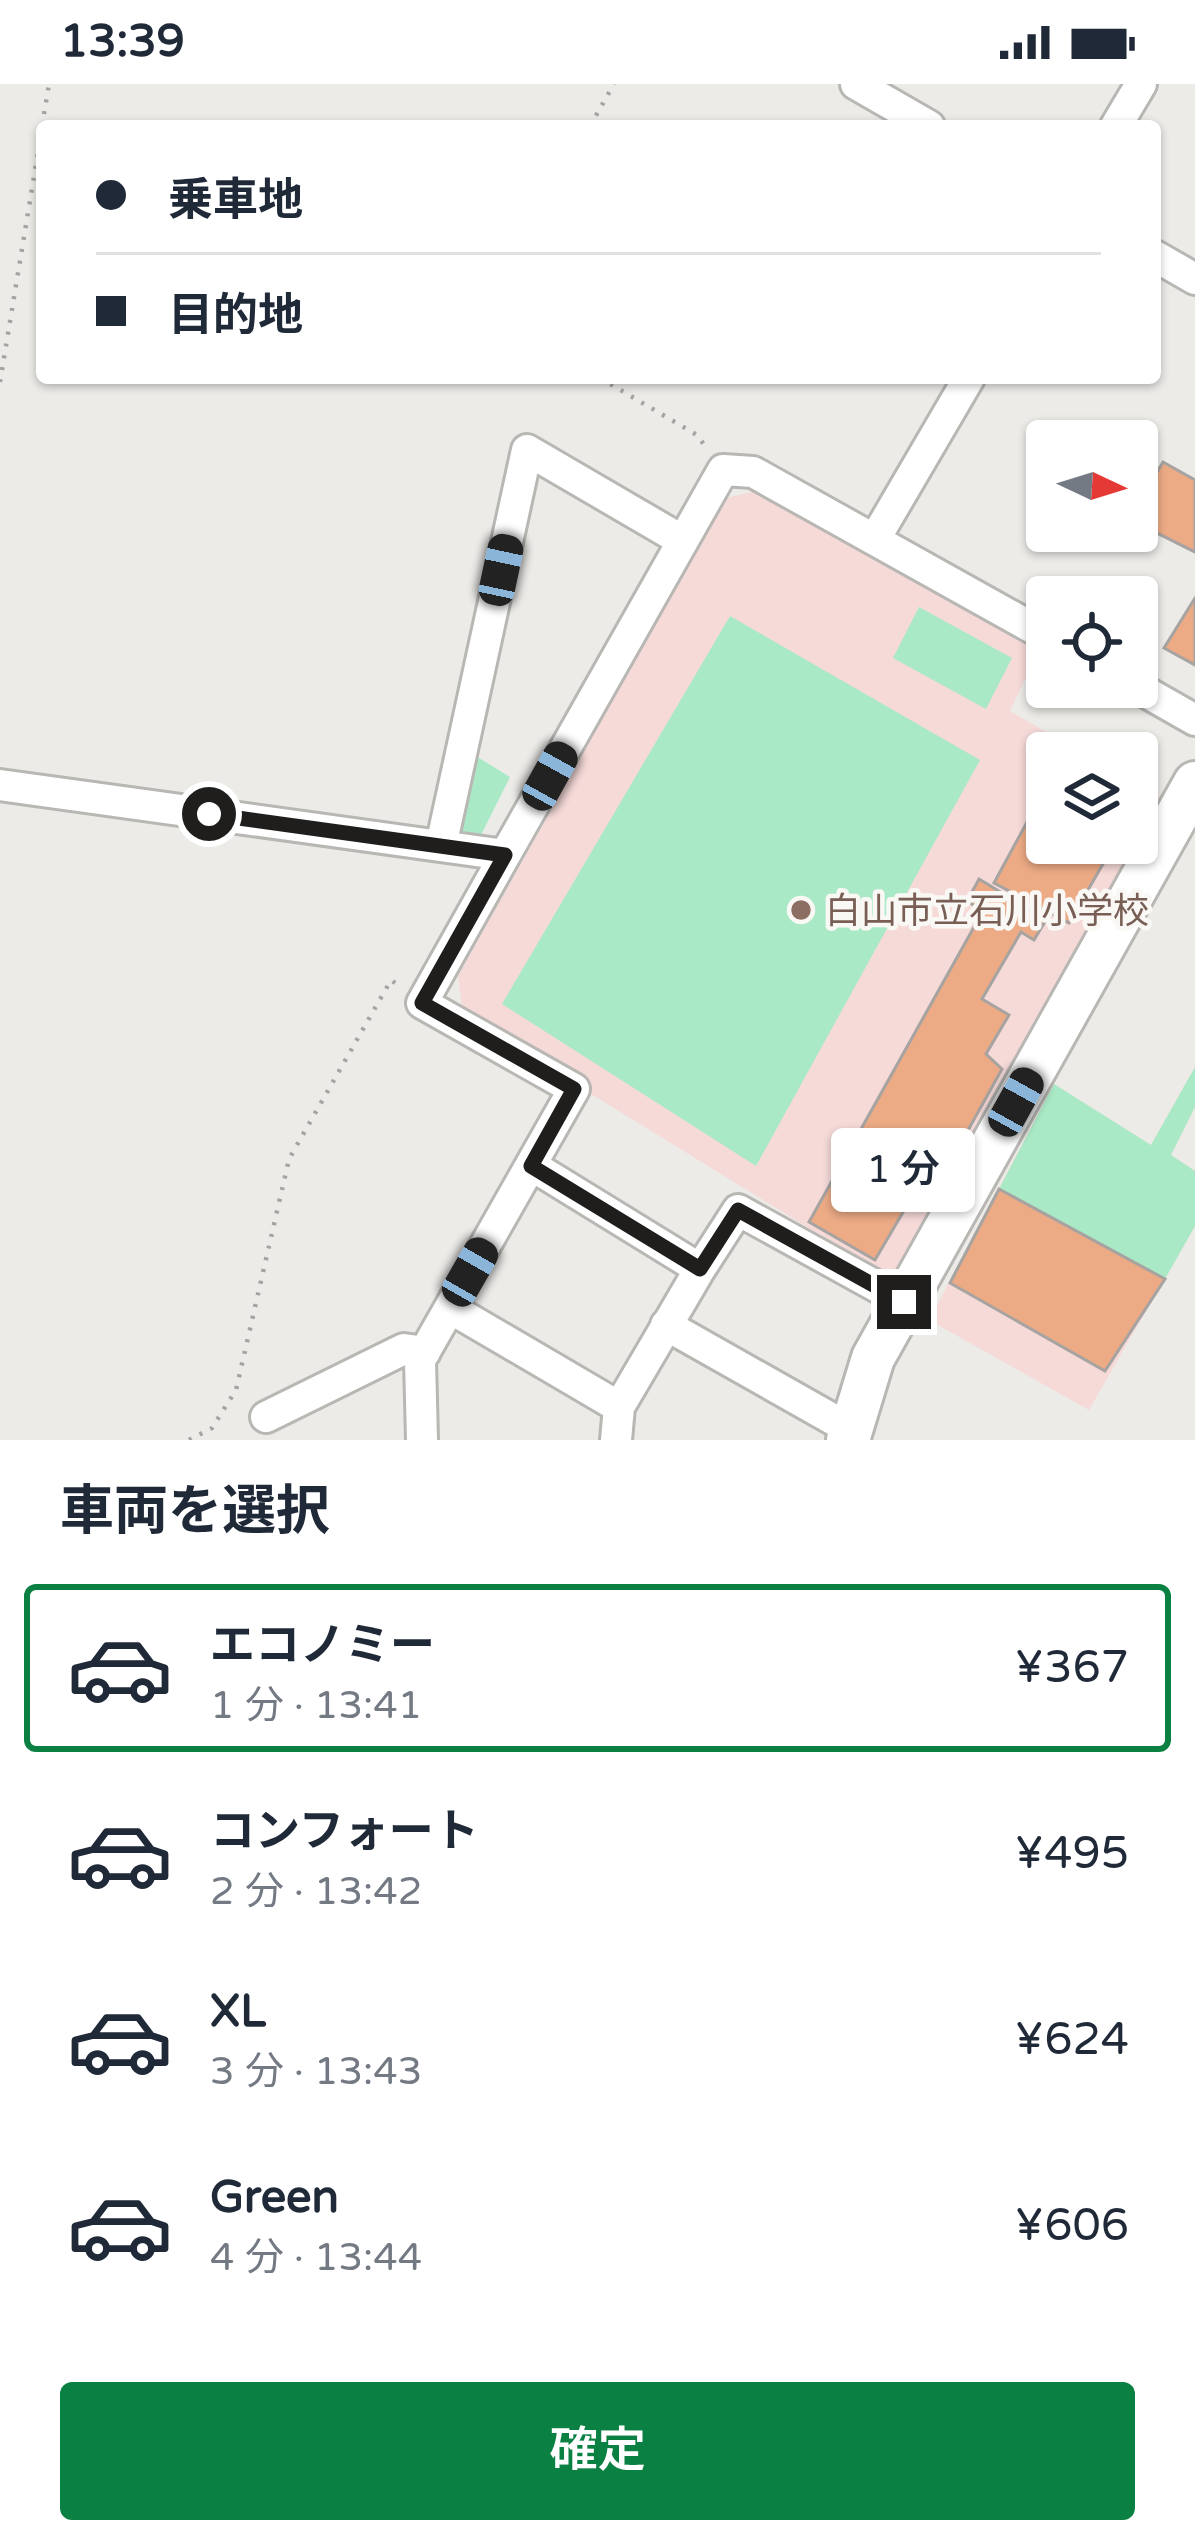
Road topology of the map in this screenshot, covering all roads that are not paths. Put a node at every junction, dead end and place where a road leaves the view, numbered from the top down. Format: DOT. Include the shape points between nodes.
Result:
graph roads {
  1 [pos="856,84"];
  2 [pos="1141,84"];
  3 [pos="919,120"];
  4 [pos="1120,120"];
  5 [pos="1161,259"];
  6 [pos="1195,279"];
  7 [pos="965,384"];
  8 [pos="876,537"];
  9 [pos="683,541"];
  10 [pos="1026,624"];
  11 [pos="1158,699"];
  12 [pos="1195,720"];
  13 [pos="1195,784"];
  14 [pos="0,785"];
  15 [pos="441,846"];
  16 [pos="505,855"];
  17 [pos="531,1166"];
  18 [pos="700,1269"];
  19 [pos="904,1302"];
  20 [pos="450,1308"];
  21 [pos="667,1325"];
  22 [pos="425,1352"];
  23 [pos="619,1407"];
  24 [pos="266,1417"];
  25 [pos="849,1435"];
  26 [pos="422,1440"];
  27 [pos="616,1440"];
  1 -- 3 [label="street"];
  2 -- 4 [label="street"];
  5 -- 6 [label="street"];
  7 -- 8 [label="street"];
  8 -- 9 [label="street" via="753,472 723,470"];
  8 -- 10 [label="street"];
  9 -- 15 [label="street" via="527,450"];
  9 -- 16 [label="street"];
  11 -- 12 [label="street"];
  13 -- 19 [label="street"];
  14 -- 15 [label="street"];
  15 -- 16 [label="street"];
  16 -- 17 [label="street" via="422,1003 574,1089"];
  17 -- 18 [label="street"];
  17 -- 20 [label="street"];
  18 -- 19 [label="street" via="738,1210"];
  18 -- 21 [label="street"];
  19 -- 25 [label="street" via="873,1358"];
  20 -- 22 [label="street"];
  20 -- 23 [label="street"];
  21 -- 23 [label="street"];
  21 -- 25 [label="street"];
  22 -- 24 [label="street" via="404,1348"];
  22 -- 26 [label="street"];
  23 -- 27 [label="street"];
}
